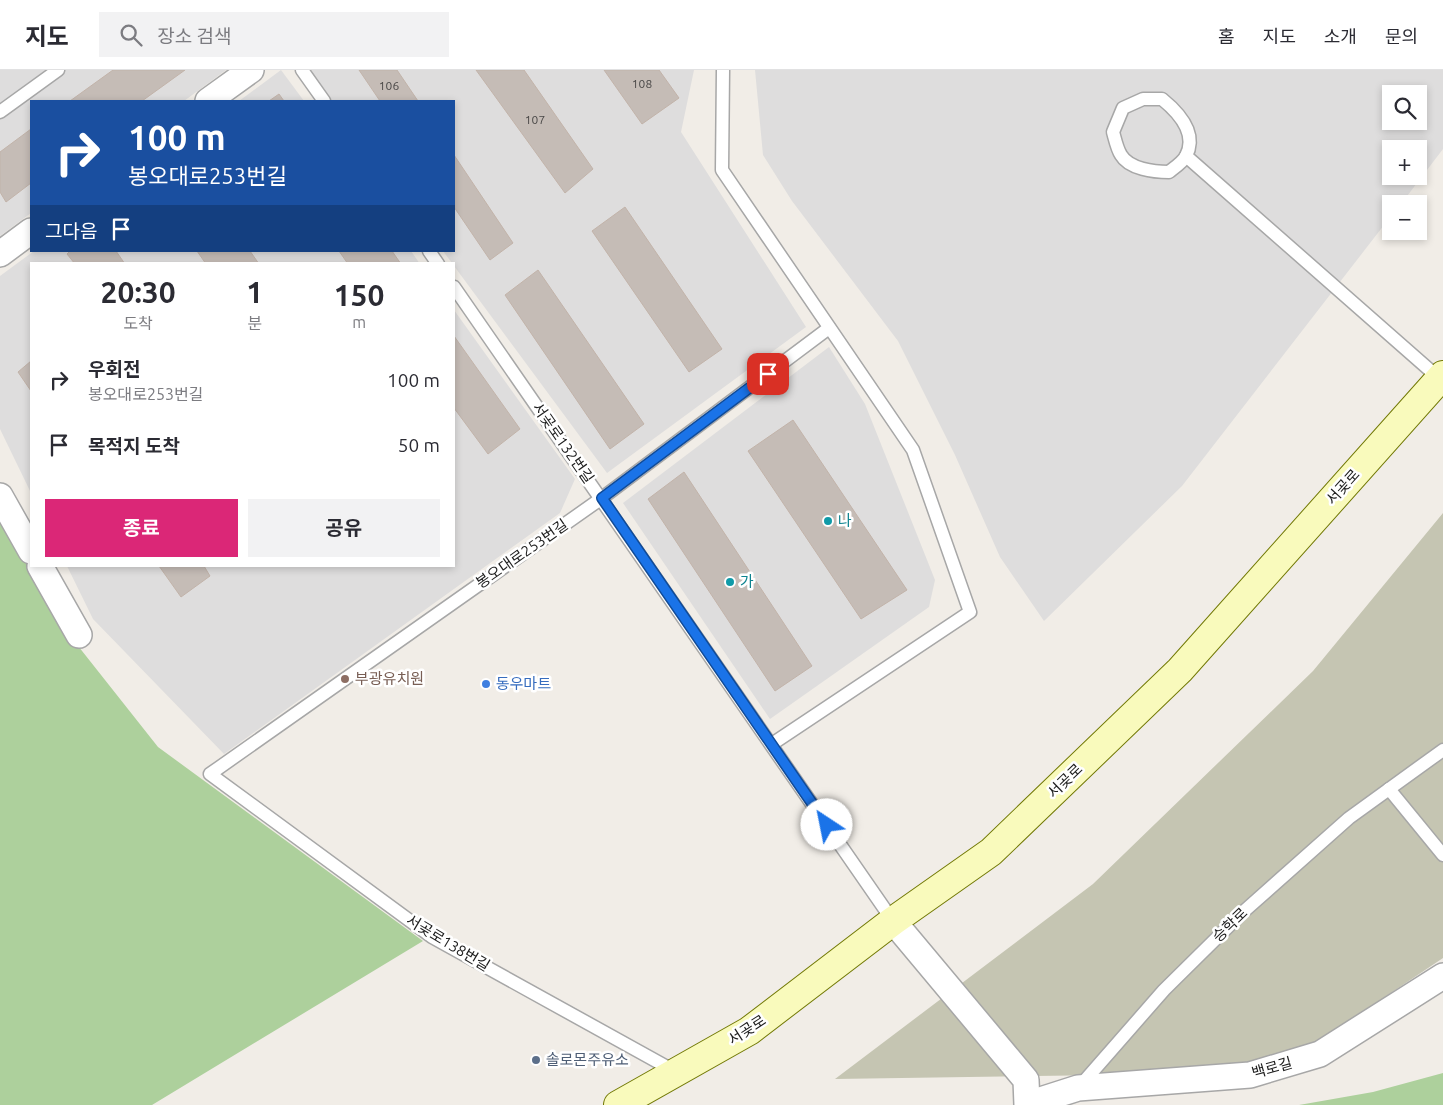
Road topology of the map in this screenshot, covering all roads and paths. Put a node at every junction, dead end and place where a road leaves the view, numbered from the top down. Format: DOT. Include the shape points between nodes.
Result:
graph roads {
  1 [pos="58,70"];
  2 [pos="251,70"];
  3 [pos="302,70"];
  4 [pos="724,70"];
  5 [pos="209,100"];
  6 [pos="323,100"];
  7 [pos="0,112"];
  8 [pos="1186,156"];
  9 [pos="30,232"];
  10 [pos="0,254"];
  11 [pos="455,288"];
  12 [pos="829,328"];
  13 [pos="1442,379"];
  14 [pos="0,496"];
  15 [pos="602,498"];
  16 [pos="30,549"];
  17 [pos="41,567"];
  18 [pos="79,635"];
  19 [pos="772,744"];
  20 [pos="1443,750"];
  21 [pos="210,774"];
  22 [pos="1389,789"];
  23 [pos="1443,855"];
  24 [pos="893,921"];
  25 [pos="1443,976"];
  26 [pos="676,1072"];
  27 [pos="1078,1088"];
  28 [pos="618,1105"];
  29 [pos="1028,1105"];
  1 -- 7 [label="lane"];
  2 -- 5 [label="street"];
  3 -- 6 [label="lane"];
  4 -- 12 [label="lane" via="722,170"];
  8 -- 8 [label="lane" via="1190,137 1179,113 1162,98 1143,99 1123,108 1113,132 1121,157 1137,167 1169,172"];
  8 -- 13 [label="lane"];
  9 -- 10 [label="street"];
  11 -- 15 [label="lane, 서곶로132번길"];
  12 -- 15 [label="lane, 봉오대로253번길"];
  12 -- 19 [label="lane" via="913,450 970,612"];
  13 -- 24 [label="main road, 서곶로" via="1180,670 991,852"];
  14 -- 16 [label="street"];
  15 -- 19 [label="lane, 서곶로132번길"];
  15 -- 21 [label="lane, 봉오대로253번길"];
  17 -- 18 [label="street"];
  19 -- 24 [label="lane, 서곶로132번길"];
  20 -- 22 [label="lane, 승학로"];
  21 -- 26 [label="lane, 서곶로138번길" via="432,937"];
  22 -- 23 [label="lane"];
  22 -- 27 [label="lane, 승학로" via="1350,818 1242,913 1164,990"];
  24 -- 26 [label="main road, 서곶로" via="749,1031"];
  24 -- 29 [label="street" via="1026,1080"];
  25 -- 27 [label="street, 백로길" via="1320,1054 1250,1075"];
  26 -- 28 [label="main road, 서곶로"];
  27 -- 29 [label="street"];
}
